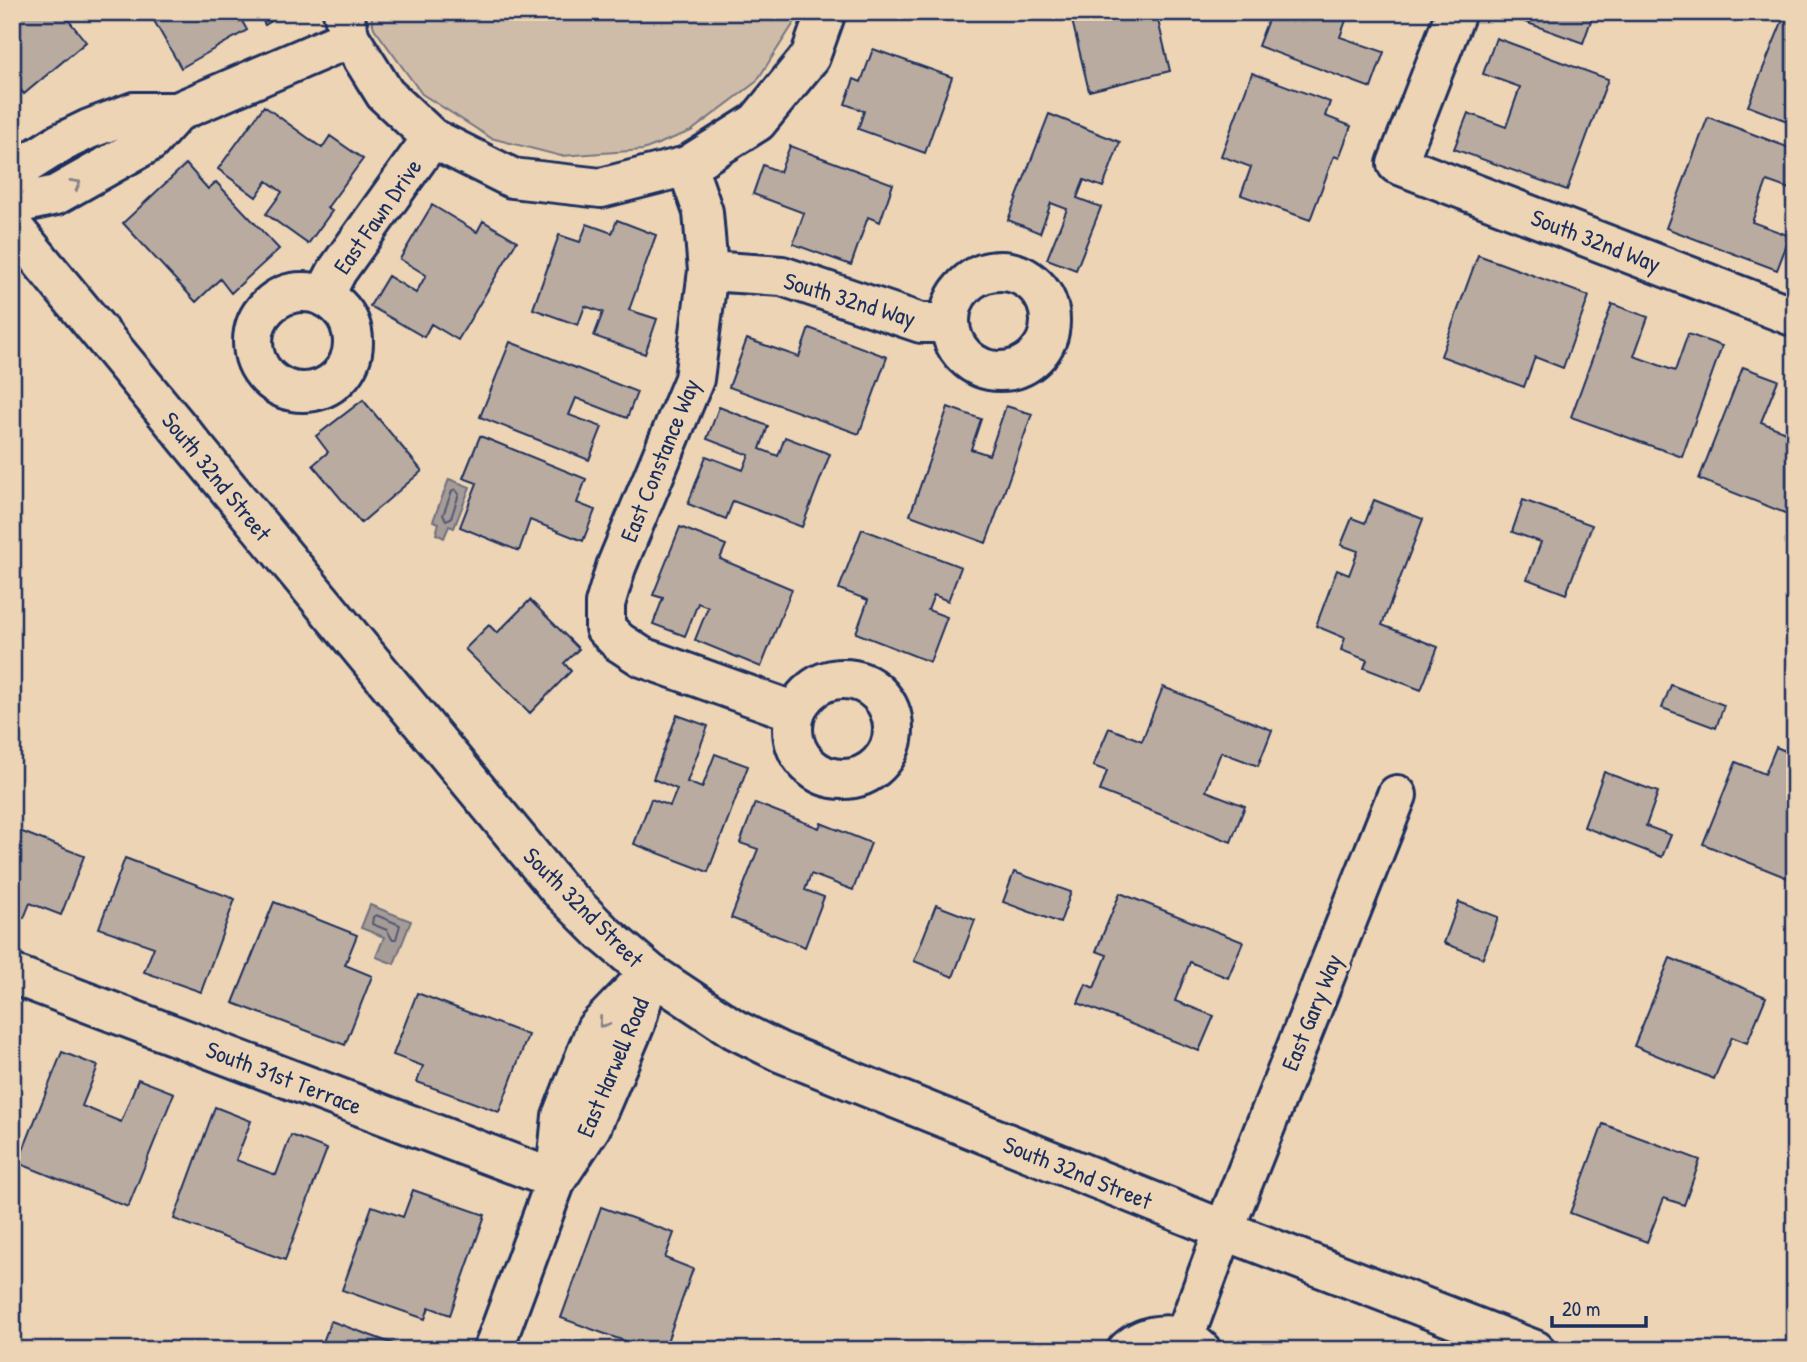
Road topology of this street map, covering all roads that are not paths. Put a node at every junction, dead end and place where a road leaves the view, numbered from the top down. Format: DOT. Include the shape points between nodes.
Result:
graph roads {
  1 [pos="827,12"];
  2 [pos="1456,12"];
  3 [pos="347,25"];
  4 [pos="177,112"];
  5 [pos="432,138"];
  6 [pos="687,166"];
  7 [pos="12,186"];
  8 [pos="12,205"];
  9 [pos="12,226"];
  10 [pos="708,271"];
  11 [pos="324,296"];
  12 [pos="1795,317"];
  13 [pos="949,323"];
  14 [pos="795,712"];
  15 [pos="1397,795"];
  16 [pos="650,973"];
  17 [pos="12,974"];
  18 [pos="556,1181"];
  19 [pos="1224,1230"];
  20 [pos="1192,1344"];
  21 [pos="493,1350"];
  22 [pos="1127,1350"];
  23 [pos="1535,1350"];
  1 -- 6 [label="street" via="810,57 757,122"];
  2 -- 12 [label="street, South 32nd Way" via="1397,164"];
  3 -- 4 [label="street"];
  3 -- 5 [label="street" via="385,93"];
  4 -- 7 [label="street" via="134,111 60,143 25,165"];
  8 -- 4 [label="street, one-way" via="56,195 150,142"];
  5 -- 6 [label="street" via="512,178 601,188"];
  5 -- 11 [label="street, East Fawn Drive"];
  6 -- 10 [label="street, East Constance Way" via="703,212"];
  9 -- 16 [label="street, South 32nd Street" via="558,888"];
  10 -- 13 [label="street, South 32nd Way" via="782,276 921,323"];
  10 -- 14 [label="street, East Constance Way" via="694,379 616,567 605,628 642,657"];
  15 -- 19 [label="street, East Gary Way"];
  16 -- 18 [label="street, East Harwell Road" via="635,1024 589,1091 591,1127"];
  16 -- 19 [label="street, South 32nd Street" via="734,1029 780,1052"];
  17 -- 18 [label="street, South 31st Terrace"];
  18 -- 21 [label="street, East Harwell Road"];
  19 -- 20 [label="street, East Gary Way"];
  19 -- 23 [label="street, South 32nd Street"];
  20 -- 22 [label="street" via="1162,1334"];
}
